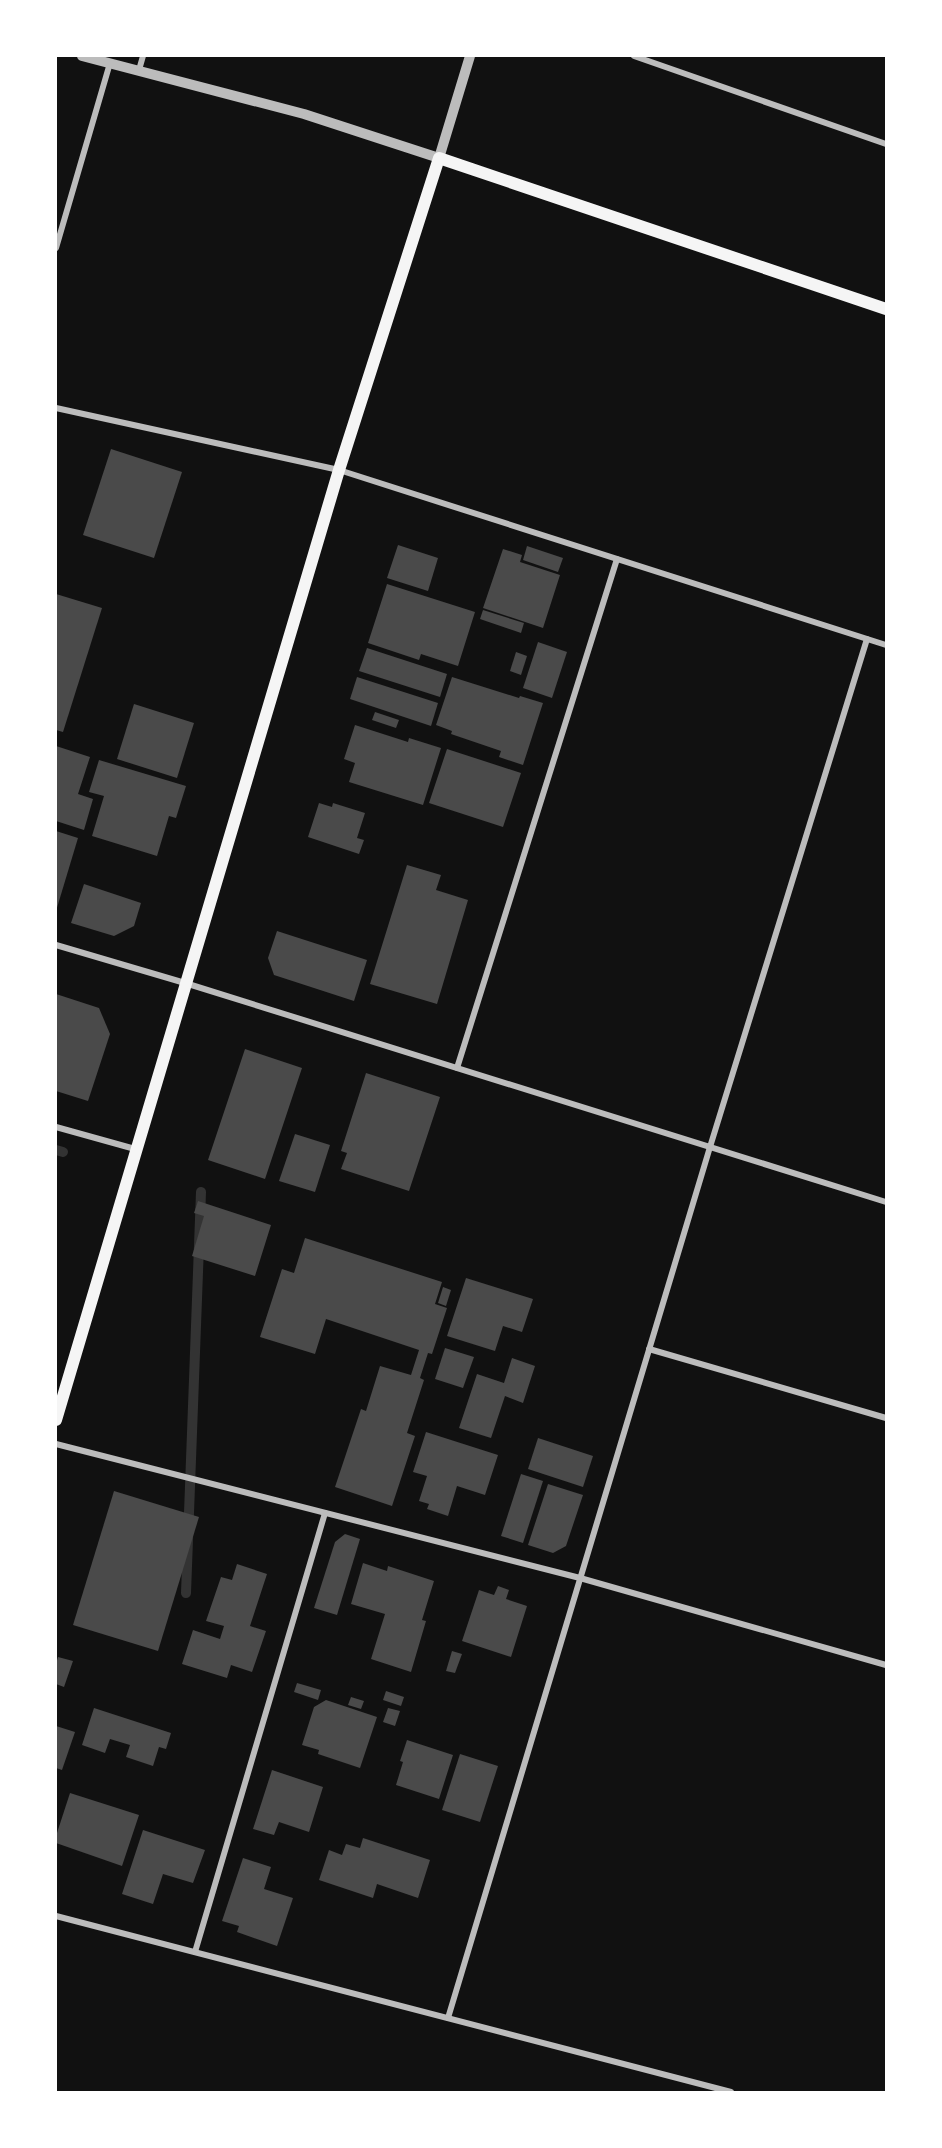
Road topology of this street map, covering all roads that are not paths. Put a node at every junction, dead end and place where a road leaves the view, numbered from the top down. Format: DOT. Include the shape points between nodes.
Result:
graph roads {
  1 [pos="82,56"];
  2 [pos="143,56"];
  3 [pos="470,56"];
  4 [pos="634,56"];
  5 [pos="110,63"];
  6 [pos="139,70"];
  7 [pos="886,144"];
  8 [pos="439,158"];
  9 [pos="56,248"];
  10 [pos="886,309"];
  11 [pos="56,408"];
  12 [pos="339,470"];
  13 [pos="617,560"];
  14 [pos="867,639"];
  15 [pos="886,645"];
  16 [pos="56,945"];
  17 [pos="185,983"];
  18 [pos="457,1068"];
  19 [pos="56,1127"];
  20 [pos="710,1147"];
  21 [pos="135,1149"];
  22 [pos="886,1202"];
  23 [pos="649,1349"];
  24 [pos="886,1418"];
  25 [pos="56,1420"];
  26 [pos="56,1444"];
  27 [pos="325,1513"];
  28 [pos="580,1578"];
  29 [pos="886,1665"];
  30 [pos="56,1916"];
  31 [pos="195,1952"];
  32 [pos="448,2018"];
  33 [pos="731,2092"];
  1 -- 5 [label="street"];
  2 -- 6 [label="street"];
  3 -- 8 [label="street"];
  4 -- 7 [label="street"];
  5 -- 6 [label="street"];
  5 -- 9 [label="street"];
  6 -- 8 [label="street" via="304,114"];
  8 -- 10 [label="main road"];
  8 -- 12 [label="main road"];
  11 -- 12 [label="street"];
  12 -- 13 [label="street"];
  12 -- 17 [label="main road"];
  13 -- 14 [label="street"];
  13 -- 18 [label="street"];
  14 -- 15 [label="street"];
  14 -- 20 [label="street"];
  16 -- 17 [label="street"];
  17 -- 18 [label="street"];
  17 -- 21 [label="main road"];
  18 -- 20 [label="street"];
  19 -- 21 [label="street"];
  20 -- 22 [label="street"];
  20 -- 23 [label="street"];
  21 -- 25 [label="main road"];
  23 -- 24 [label="street"];
  23 -- 28 [label="street"];
  26 -- 27 [label="street"];
  27 -- 28 [label="street"];
  27 -- 31 [label="street"];
  28 -- 29 [label="street"];
  28 -- 32 [label="street"];
  30 -- 31 [label="street"];
  31 -- 32 [label="street"];
  32 -- 33 [label="street"];
}
